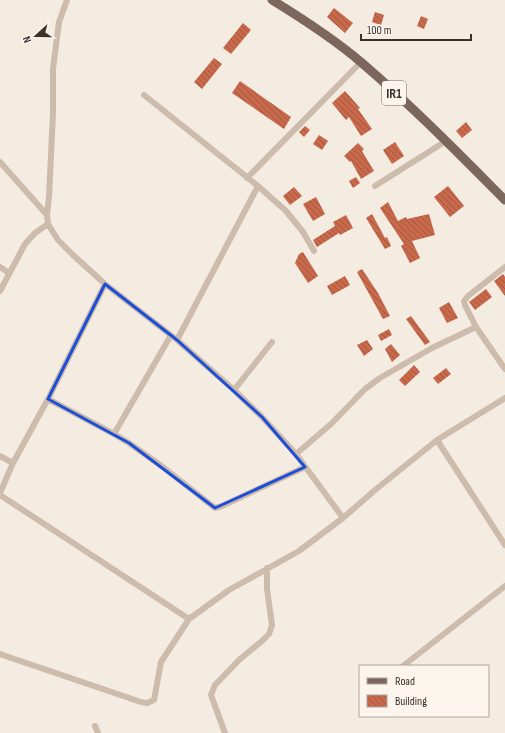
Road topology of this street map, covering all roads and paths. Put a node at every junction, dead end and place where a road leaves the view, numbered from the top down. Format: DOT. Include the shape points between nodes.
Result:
graph roads {
  1 [pos="67,0"];
  2 [pos="272,0"];
  3 [pos="360,62"];
  4 [pos="144,95"];
  5 [pos="446,141"];
  6 [pos="0,162"];
  7 [pos="247,178"];
  8 [pos="258,186"];
  9 [pos="375,186"];
  10 [pos="505,200"];
  11 [pos="47,215"];
  12 [pos="48,224"];
  13 [pos="314,251"];
  14 [pos="0,267"];
  15 [pos="505,267"];
  16 [pos="9,273"];
  17 [pos="105,284"];
  18 [pos="0,291"];
  19 [pos="476,327"];
  20 [pos="171,335"];
  21 [pos="177,340"];
  22 [pos="272,342"];
  23 [pos="505,370"];
  24 [pos="234,390"];
  25 [pos="505,398"];
  26 [pos="48,399"];
  27 [pos="114,434"];
  28 [pos="437,440"];
  29 [pos="296,454"];
  30 [pos="0,456"];
  31 [pos="13,463"];
  32 [pos="305,467"];
  33 [pos="0,494"];
  34 [pos="343,518"];
  35 [pos="505,545"];
  36 [pos="267,568"];
  37 [pos="505,586"];
  38 [pos="189,619"];
  39 [pos="0,654"];
  40 [pos="404,665"];
  41 [pos="95,726"];
  42 [pos="98,733"];
  43 [pos="225,733"];
  1 -- 11 [label="street" via="59,22 52,69"];
  2 -- 3 [label="main road, IR1"];
  3 -- 5 [label="main road, IR1"];
  3 -- 7 [label="street"];
  4 -- 7 [label="street"];
  5 -- 9 [label="street"];
  5 -- 10 [label="main road, IR1"];
  6 -- 11 [label="street"];
  7 -- 8 [label="street"];
  8 -- 13 [label="street" via="286,212 303,232"];
  8 -- 21 [label="street"];
  11 -- 12 [label="street"];
  12 -- 16 [label="street" via="25,244"];
  12 -- 17 [label="street" via="58,240"];
  14 -- 16 [label="street"];
  15 -- 19 [label="street" via="464,301"];
  16 -- 18 [label="street"];
  17 -- 20 [label="street"];
  17 -- 26 [label="street"];
  19 -- 23 [label="street"];
  19 -- 29 [label="street" via="432,348 380,378"];
  20 -- 21 [label="street"];
  20 -- 27 [label="street"];
  21 -- 24 [label="street"];
  22 -- 24 [label="street"];
  24 -- 29 [label="street"];
  25 -- 28 [label="street"];
  26 -- 27 [label="street"];
  26 -- 31 [label="street"];
  27 -- 32 [label="street" via="163,467 215,508"];
  28 -- 34 [label="street"];
  28 -- 35 [label="street"];
  29 -- 32 [label="street"];
  30 -- 31 [label="street"];
  31 -- 33 [label="street"];
  32 -- 34 [label="street"];
  33 -- 38 [label="street"];
  34 -- 36 [label="street" via="299,551"];
  36 -- 38 [label="street" via="229,590"];
  36 -- 43 [label="street" via="272,625 262,641 215,684 211,695"];
  37 -- 40 [label="street"];
  38 -- 39 [label="street" via="161,662 154,700 147,703"];
  41 -- 42 [label="street"];
}
